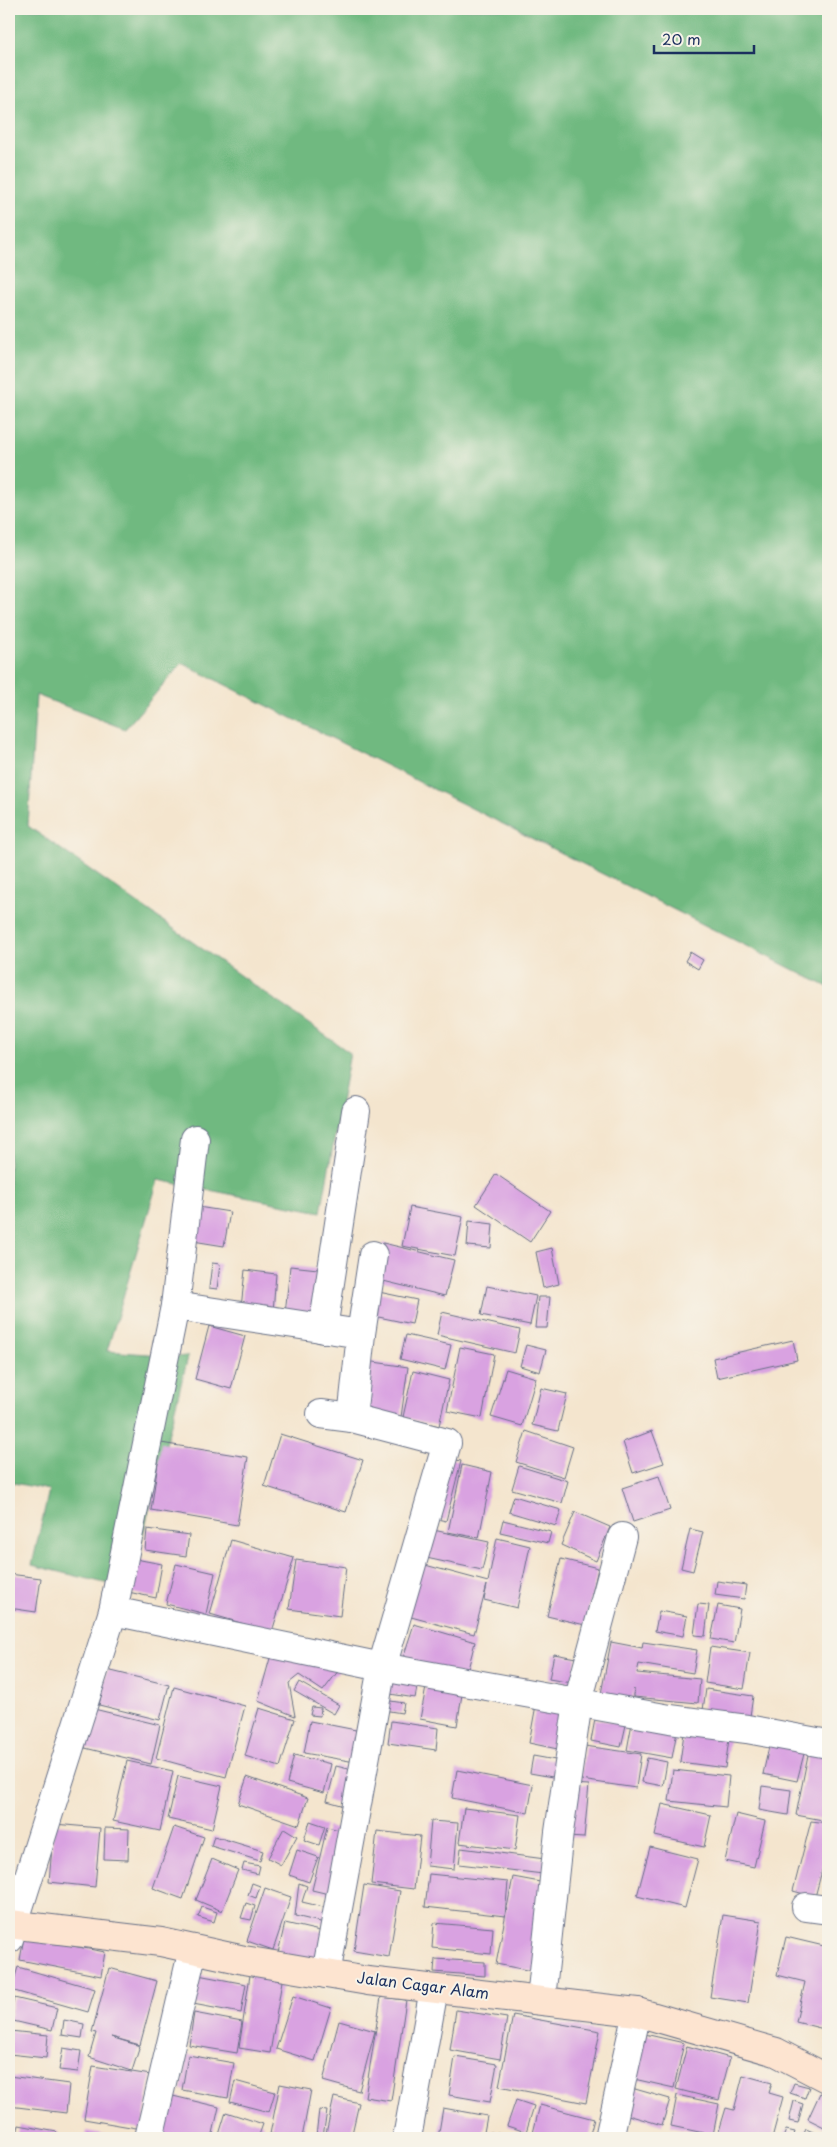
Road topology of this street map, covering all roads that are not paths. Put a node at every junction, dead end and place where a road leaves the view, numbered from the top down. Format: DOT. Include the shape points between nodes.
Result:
graph roads {
  1 [pos="356,1112"];
  2 [pos="195,1139"];
  3 [pos="373,1255"];
  4 [pos="175,1306"];
  5 [pos="323,1329"];
  6 [pos="361,1334"];
  7 [pos="320,1414"];
  8 [pos="352,1418"];
  9 [pos="622,1537"];
  10 [pos="113,1610"];
  11 [pos="382,1667"];
  12 [pos="578,1702"];
  13 [pos="828,1744"];
  14 [pos="10,1929"];
  15 [pos="193,1949"];
  16 [pos="326,1974"];
  17 [pos="434,1989"];
  18 [pos="541,1999"];
  19 [pos="637,2012"];
  20 [pos="828,2079"];
  21 [pos="149,2138"];
  22 [pos="407,2138"];
  23 [pos="609,2138"];
  1 -- 5 [label="street"];
  2 -- 4 [label="street"];
  3 -- 6 [label="street"];
  4 -- 5 [label="street"];
  4 -- 10 [label="street"];
  5 -- 6 [label="street"];
  6 -- 8 [label="street"];
  7 -- 8 [label="street"];
  8 -- 11 [label="street" via="447,1442"];
  9 -- 12 [label="street"];
  10 -- 11 [label="street"];
  10 -- 14 [label="street"];
  11 -- 12 [label="street"];
  11 -- 16 [label="street"];
  12 -- 13 [label="street"];
  12 -- 18 [label="street"];
  14 -- 15 [label="street, Jalan Cagar Alam" via="118,1935"];
  15 -- 16 [label="street, Jalan Cagar Alam"];
  15 -- 21 [label="street"];
  16 -- 17 [label="street, Jalan Cagar Alam"];
  17 -- 18 [label="street, Jalan Cagar Alam"];
  17 -- 22 [label="street"];
  18 -- 19 [label="street, Jalan Cagar Alam"];
  19 -- 20 [label="street, Jalan Cagar Alam" via="776,2052"];
  19 -- 23 [label="street"];
}
